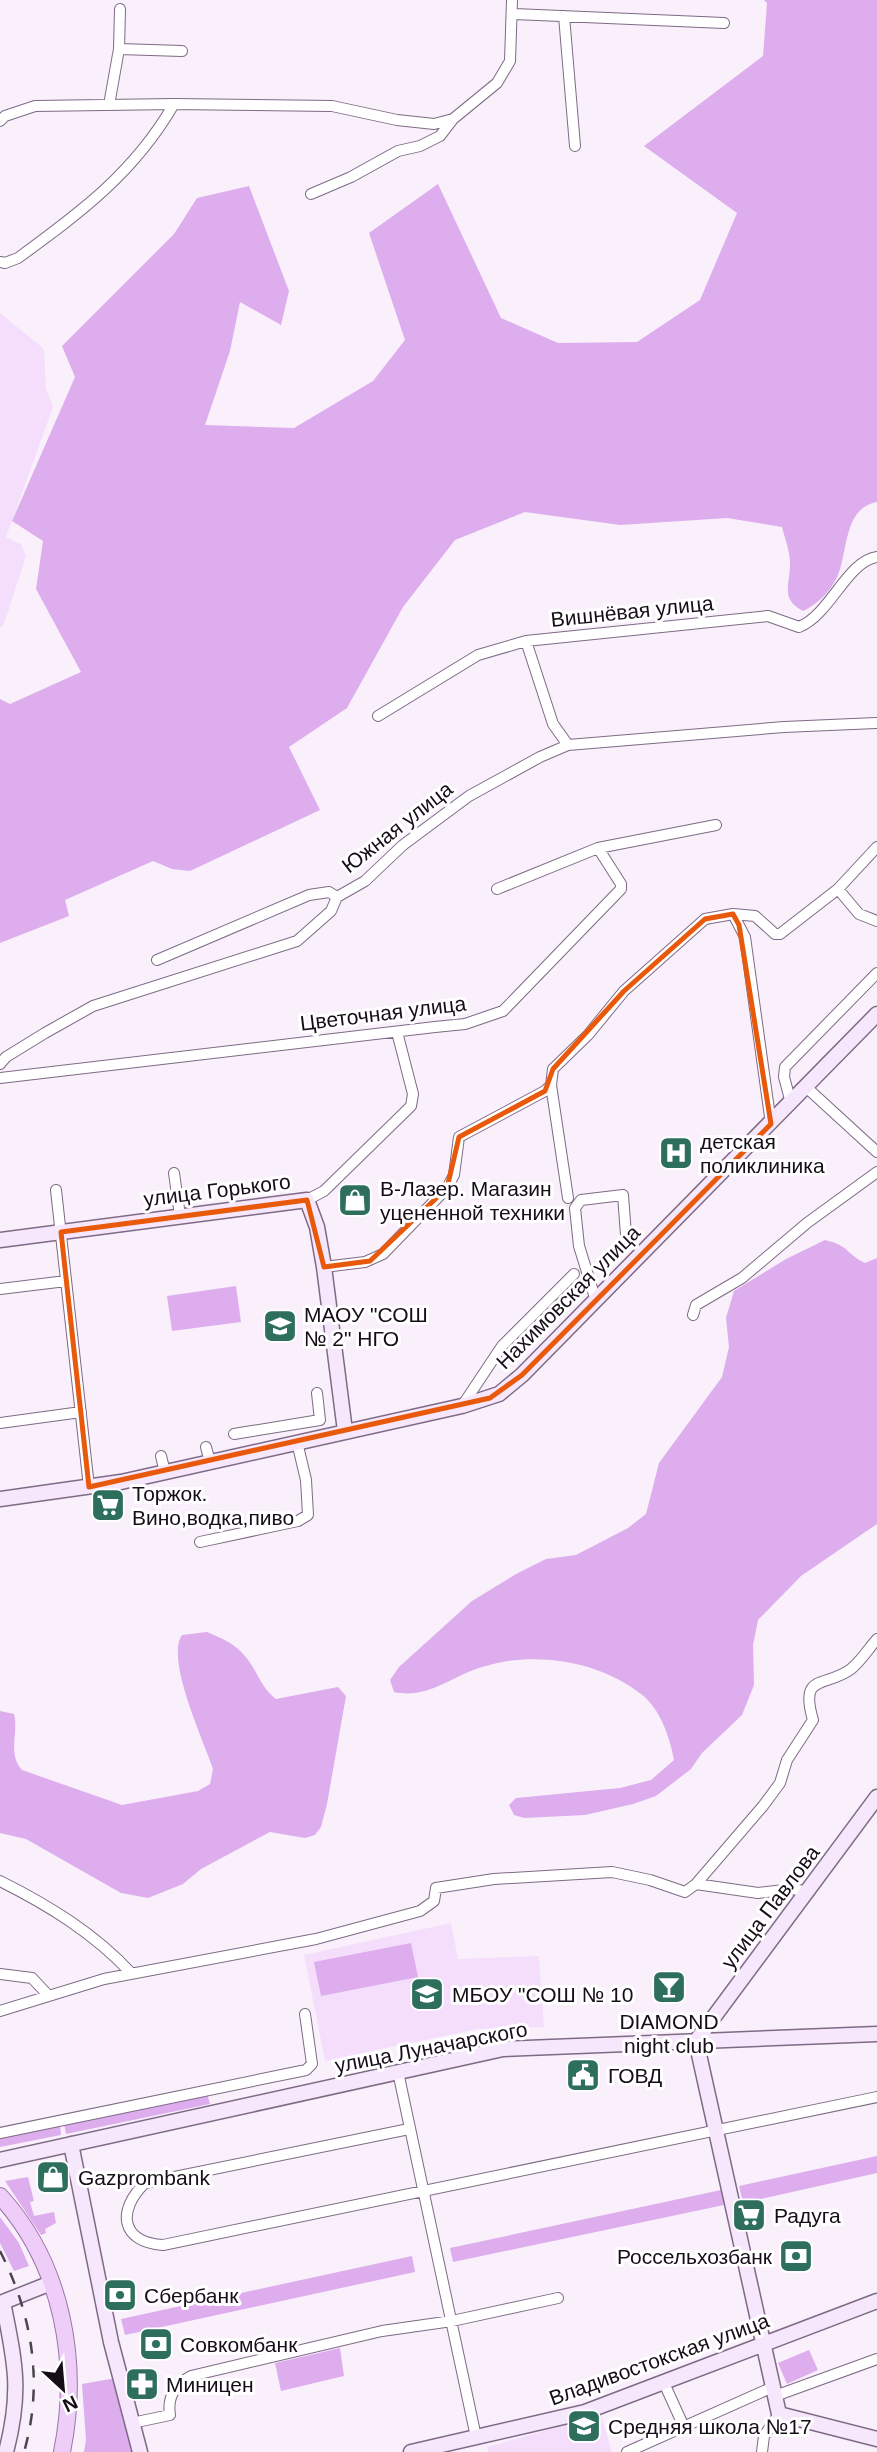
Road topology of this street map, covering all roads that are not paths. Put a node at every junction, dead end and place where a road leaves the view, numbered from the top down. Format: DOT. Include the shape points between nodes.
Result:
graph roads {
  1 [pos="512,0"];
  2 [pos="120,9"];
  3 [pos="514,14"];
  4 [pos="564,16"];
  5 [pos="724,23"];
  6 [pos="119,49"];
  7 [pos="182,51"];
  8 [pos="174,104"];
  9 [pos="109,105"];
  10 [pos="2,116"];
  11 [pos="453,119"];
  12 [pos="575,146"];
  13 [pos="311,194"];
  14 [pos="0,262"];
  15 [pos="877,556"];
  16 [pos="526,641"];
  17 [pos="378,716"];
  18 [pos="876,723"];
  19 [pos="568,745"];
  20 [pos="716,825"];
  21 [pos="877,847"];
  22 [pos="598,848"];
  23 [pos="497,889"];
  24 [pos="838,889"];
  25 [pos="337,897"];
  26 [pos="733,914"];
  27 [pos="877,921"];
  28 [pos="157,960"];
  29 [pos="877,973"];
  30 [pos="877,1014"];
  31 [pos="397,1032"];
  32 [pos="0,1064"];
  33 [pos="0,1078"];
  34 [pos="551,1085"];
  35 [pos="807,1087"];
  36 [pos="791,1103"];
  37 [pos="771,1124"];
  38 [pos="877,1152"];
  39 [pos="877,1172"];
  40 [pos="174,1173"];
  41 [pos="56,1190"];
  42 [pos="568,1198"];
  43 [pos="307,1200"];
  44 [pos="180,1216"];
  45 [pos="61,1232"];
  46 [pos="626,1235"];
  47 [pos="0,1240"];
  48 [pos="324,1267"];
  49 [pos="574,1273"];
  50 [pos="66,1281"];
  51 [pos="0,1289"];
  52 [pos="596,1301"];
  53 [pos="693,1315"];
  54 [pos="317,1393"];
  55 [pos="462,1406"];
  56 [pos="81,1412"];
  57 [pos="0,1423"];
  58 [pos="345,1431"];
  59 [pos="234,1434"];
  60 [pos="297,1442"];
  61 [pos="206,1447"];
  62 [pos="161,1456"];
  63 [pos="210,1462"];
  64 [pos="165,1472"];
  65 [pos="89,1487"];
  66 [pos="0,1499"];
  67 [pos="200,1542"];
  68 [pos="877,1639"];
  69 [pos="877,1797"];
  70 [pos="0,1881"];
  71 [pos="695,1884"];
  72 [pos="808,1892"];
  73 [pos="131,1973"];
  74 [pos="0,1974"];
  75 [pos="48,1995"];
  76 [pos="0,2011"];
  77 [pos="305,2014"];
  78 [pos="877,2034"];
  79 [pos="696,2041"];
  80 [pos="398,2072"];
  81 [pos="877,2097"];
  82 [pos="409,2129"];
  83 [pos="715,2132"];
  84 [pos="0,2133"];
  85 [pos="71,2144"];
  86 [pos="0,2160"];
  87 [pos="424,2192"];
  88 [pos="0,2196"];
  89 [pos="51,2283"];
  90 [pos="558,2298"];
  91 [pos="1,2299"];
  92 [pos="877,2301"];
  93 [pos="452,2321"];
  94 [pos="763,2344"];
  95 [pos="877,2358"];
  96 [pos="664,2383"];
  97 [pos="774,2392"];
  98 [pos="779,2414"];
  99 [pos="132,2423"];
  100 [pos="684,2427"];
  101 [pos="476,2437"];
  102 [pos="877,2439"];
  103 [pos="6,2452"];
  104 [pos="62,2452"];
  105 [pos="140,2452"];
  106 [pos="411,2452"];
  107 [pos="627,2452"];
  108 [pos="762,2452"];
  1 -- 3 [label="street"];
  2 -- 6 [label="street"];
  3 -- 4 [label="street"];
  3 -- 11 [label="street" via="510,61 497,83"];
  4 -- 5 [label="street"];
  4 -- 12 [label="street"];
  6 -- 7 [label="street"];
  6 -- 9 [label="street"];
  8 -- 9 [label="street"];
  8 -- 11 [label="street" via="332,106 434,124"];
  8 -- 14 [label="street" via="142,154 104,193 18,258"];
  9 -- 10 [label="street" via="35,107"];
  11 -- 13 [label="street" via="440,136 398,151"];
  15 -- 16 [label="street, Вишнёвая улица" via="856,570 820,614 799,626 768,616"];
  16 -- 17 [label="street, Вишнёвая улица" via="478,655"];
  16 -- 19 [label="street" via="553,724"];
  18 -- 19 [label="street, Южная улица"];
  19 -- 25 [label="street, Южная улица" via="469,796 403,845 366,881"];
  20 -- 22 [label="street"];
  21 -- 24 [label="street"];
  22 -- 23 [label="street"];
  22 -- 31 [label="street, Цветочная улица" via="621,889 512,1003 465,1024"];
  24 -- 26 [label="street" via="780,933 775,934 754,916"];
  24 -- 27 [label="street" via="859,914"];
  25 -- 28 [label="street, Южная улица" via="329,892 309,895"];
  25 -- 32 [label="street" via="331,911 297,942 93,1006"];
  26 -- 34 [label="street" via="705,919 624,991 553,1069"];
  26 -- 37 [label="street" via="745,937"];
  29 -- 36 [label="street" via="785,1067"];
  30 -- 35 [label="main road, Нахимовская улица"];
  31 -- 33 [label="street, Цветочная улица"];
  31 -- 43 [label="street, улица Горького" via="413,1094 411,1106 324,1191"];
  34 -- 42 [label="street"];
  34 -- 48 [label="street" via="459,1137 454,1175 447,1188 383,1254 365,1262"];
  35 -- 36 [label="main road, Нахимовская улица"];
  35 -- 38 [label="street"];
  36 -- 37 [label="main road, Нахимовская улица"];
  37 -- 52 [label="main road, Нахимовская улица"];
  39 -- 53 [label="street" via="743,1278 696,1305"];
  40 -- 44 [label="street"];
  41 -- 45 [label="street"];
  43 -- 44 [label="main road, улица Горького"];
  43 -- 48 [label="main road"];
  44 -- 45 [label="main road, улица Горького"];
  45 -- 47 [label="main road, улица Горького"];
  45 -- 50 [label="street"];
  46 -- 52 [label="street" via="623,1195 581,1200 575,1208 579,1246"];
  48 -- 58 [label="main road"];
  49 -- 55 [label="street" via="502,1346"];
  50 -- 51 [label="street"];
  50 -- 56 [label="street"];
  52 -- 55 [label="main road, Нахимовская улица" via="511,1386"];
  54 -- 59 [label="street" via="320,1420"];
  55 -- 58 [label="main road, Нахимовская улица"];
  56 -- 57 [label="street"];
  56 -- 65 [label="street"];
  58 -- 60 [label="main road, Нахимовская улица"];
  60 -- 63 [label="main road, Нахимовская улица"];
  60 -- 67 [label="street" via="308,1515"];
  61 -- 63 [label="street"];
  62 -- 64 [label="street"];
  63 -- 64 [label="main road, Нахимовская улица"];
  64 -- 65 [label="main road, Нахимовская улица"];
  65 -- 66 [label="main road, Нахимовская улица"];
  68 -- 71 [label="street" via="850,1670 819,1681 810,1690 813,1720 787,1760 780,1783"];
  69 -- 72 [label="main road, улица Павлова"];
  70 -- 73 [label="street" via="46,1903"];
  71 -- 72 [label="street" via="758,1893"];
  71 -- 73 [label="street" via="685,1892 612,1872 471,1882 436,1888 434,1901 420,1911 329,1936"];
  72 -- 79 [label="main road, улица Павлова"];
  73 -- 75 [label="street"];
  74 -- 75 [label="street" via="32,1979"];
  75 -- 76 [label="street"];
  77 -- 84 [label="street" via="312,2057 306,2070"];
  78 -- 79 [label="main road, улица Луначарского"];
  79 -- 80 [label="main road, улица Луначарского" via="518,2048"];
  79 -- 83 [label="main road"];
  80 -- 82 [label="street"];
  80 -- 85 [label="main road, улица Луначарского"];
  81 -- 83 [label="street"];
  82 -- 87 [label="street"];
  82 -- 87 [label="street" via="145,2183 133,2194 127,2219 145,2244 163,2245"];
  83 -- 87 [label="street"];
  83 -- 94 [label="main road"];
  85 -- 86 [label="main road, улица Луначарского"];
  85 -- 99 [label="main road"];
  87 -- 93 [label="street"];
  88 -- 89 [label="main road" via="26,2231"];
  89 -- 91 [label="main road"];
  89 -- 104 [label="main road" via="70,2374"];
  90 -- 93 [label="street"];
  91 -- 103 [label="main road" via="17,2383"];
  92 -- 94 [label="main road, Владивостокская улица"];
  93 -- 99 [label="street" via="382,2331 191,2376 175,2389 168,2403 170,2415"];
  93 -- 101 [label="street"];
  94 -- 96 [label="main road, Владивостокская улица"];
  94 -- 97 [label="main road"];
  95 -- 97 [label="street"];
  96 -- 100 [label="street"];
  96 -- 101 [label="main road, Владивостокская улица" via="585,2412"];
  97 -- 98 [label="main road"];
  97 -- 100 [label="street"];
  98 -- 102 [label="main road"];
  98 -- 108 [label="street" via="764,2436"];
  99 -- 105 [label="main road"];
  100 -- 107 [label="street"];
  101 -- 106 [label="main road, Владивостокская улица"];
}
